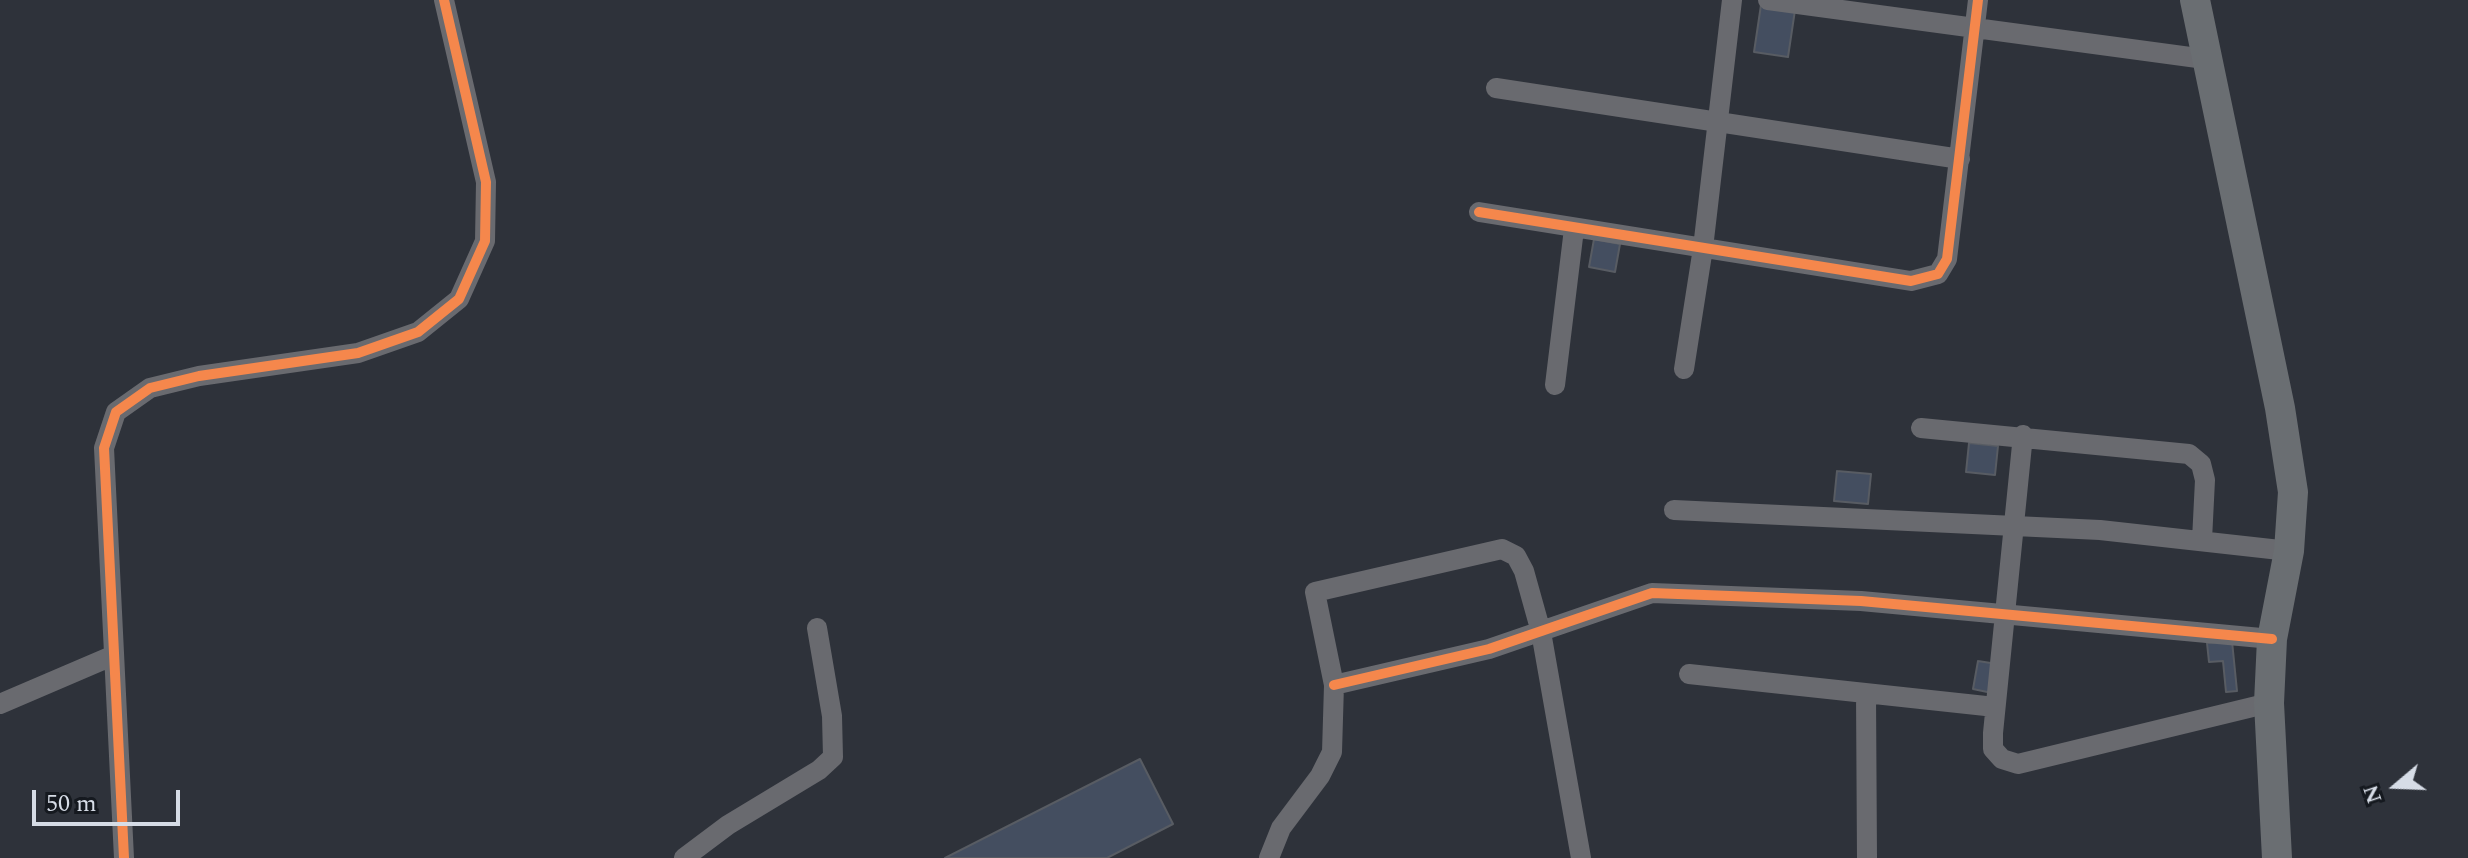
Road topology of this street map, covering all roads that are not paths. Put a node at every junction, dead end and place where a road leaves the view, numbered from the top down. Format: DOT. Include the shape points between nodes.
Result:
graph roads {
  1 [pos="444,0"];
  2 [pos="1732,0"];
  3 [pos="1768,0"];
  4 [pos="1978,0"];
  5 [pos="2195,0"];
  6 [pos="1974,28"];
  7 [pos="2205,59"];
  8 [pos="1496,88"];
  9 [pos="1719,124"];
  10 [pos="1960,159"];
  11 [pos="1479,212"];
  12 [pos="1574,229"];
  13 [pos="1703,248"];
  14 [pos="1684,369"];
  15 [pos="1555,385"];
  16 [pos="1921,428"];
  17 [pos="2023,435"];
  18 [pos="1674,510"];
  19 [pos="2013,526"];
  20 [pos="2202,540"];
  21 [pos="2289,551"];
  22 [pos="2007,617"];
  23 [pos="817,628"];
  24 [pos="1541,632"];
  25 [pos="2272,639"];
  26 [pos="112,656"];
  27 [pos="1689,674"];
  28 [pos="1334,685"];
  29 [pos="1866,694"];
  30 [pos="2269,703"];
  31 [pos="0,704"];
  32 [pos="1995,707"];
  33 [pos="124,858"];
  34 [pos="684,858"];
  35 [pos="1269,858"];
  36 [pos="1581,858"];
  37 [pos="1867,858"];
  38 [pos="2277,858"];
  1 -- 26 [label="street" via="486,182 485,241 459,299 418,332 358,353 199,376 150,388 116,412 104,448"];
  2 -- 9 [label="street"];
  3 -- 6 [label="street"];
  4 -- 6 [label="street"];
  5 -- 7 [label="main road"];
  6 -- 7 [label="street"];
  6 -- 10 [label="street"];
  7 -- 21 [label="main road" via="2280,408 2293,492"];
  8 -- 9 [label="street"];
  9 -- 10 [label="street"];
  9 -- 13 [label="street"];
  10 -- 13 [label="street" via="1947,259 1938,274 1925,279"];
  11 -- 12 [label="street"];
  12 -- 13 [label="street"];
  12 -- 15 [label="street"];
  13 -- 14 [label="street"];
  16 -- 17 [label="street"];
  17 -- 19 [label="street"];
  17 -- 20 [label="street" via="2189,454 2201,464 2205,480"];
  18 -- 19 [label="street"];
  19 -- 20 [label="street"];
  19 -- 22 [label="street"];
  20 -- 21 [label="street"];
  21 -- 25 [label="main road"];
  22 -- 24 [label="street" via="1861,601 1652,593"];
  22 -- 25 [label="street"];
  22 -- 32 [label="street"];
  23 -- 34 [label="street" via="832,716 833,757"];
  24 -- 28 [label="street"];
  24 -- 28 [label="street" via="1524,571 1516,556 1502,549 1315,592"];
  24 -- 36 [label="street"];
  25 -- 30 [label="main road"];
  26 -- 31 [label="street"];
  26 -- 33 [label="street"];
  27 -- 29 [label="street"];
  28 -- 35 [label="street" via="1332,752 1281,828"];
  29 -- 32 [label="street"];
  29 -- 37 [label="street"];
  30 -- 32 [label="street" via="2018,764 1993,749"];
  30 -- 38 [label="main road"];
}
